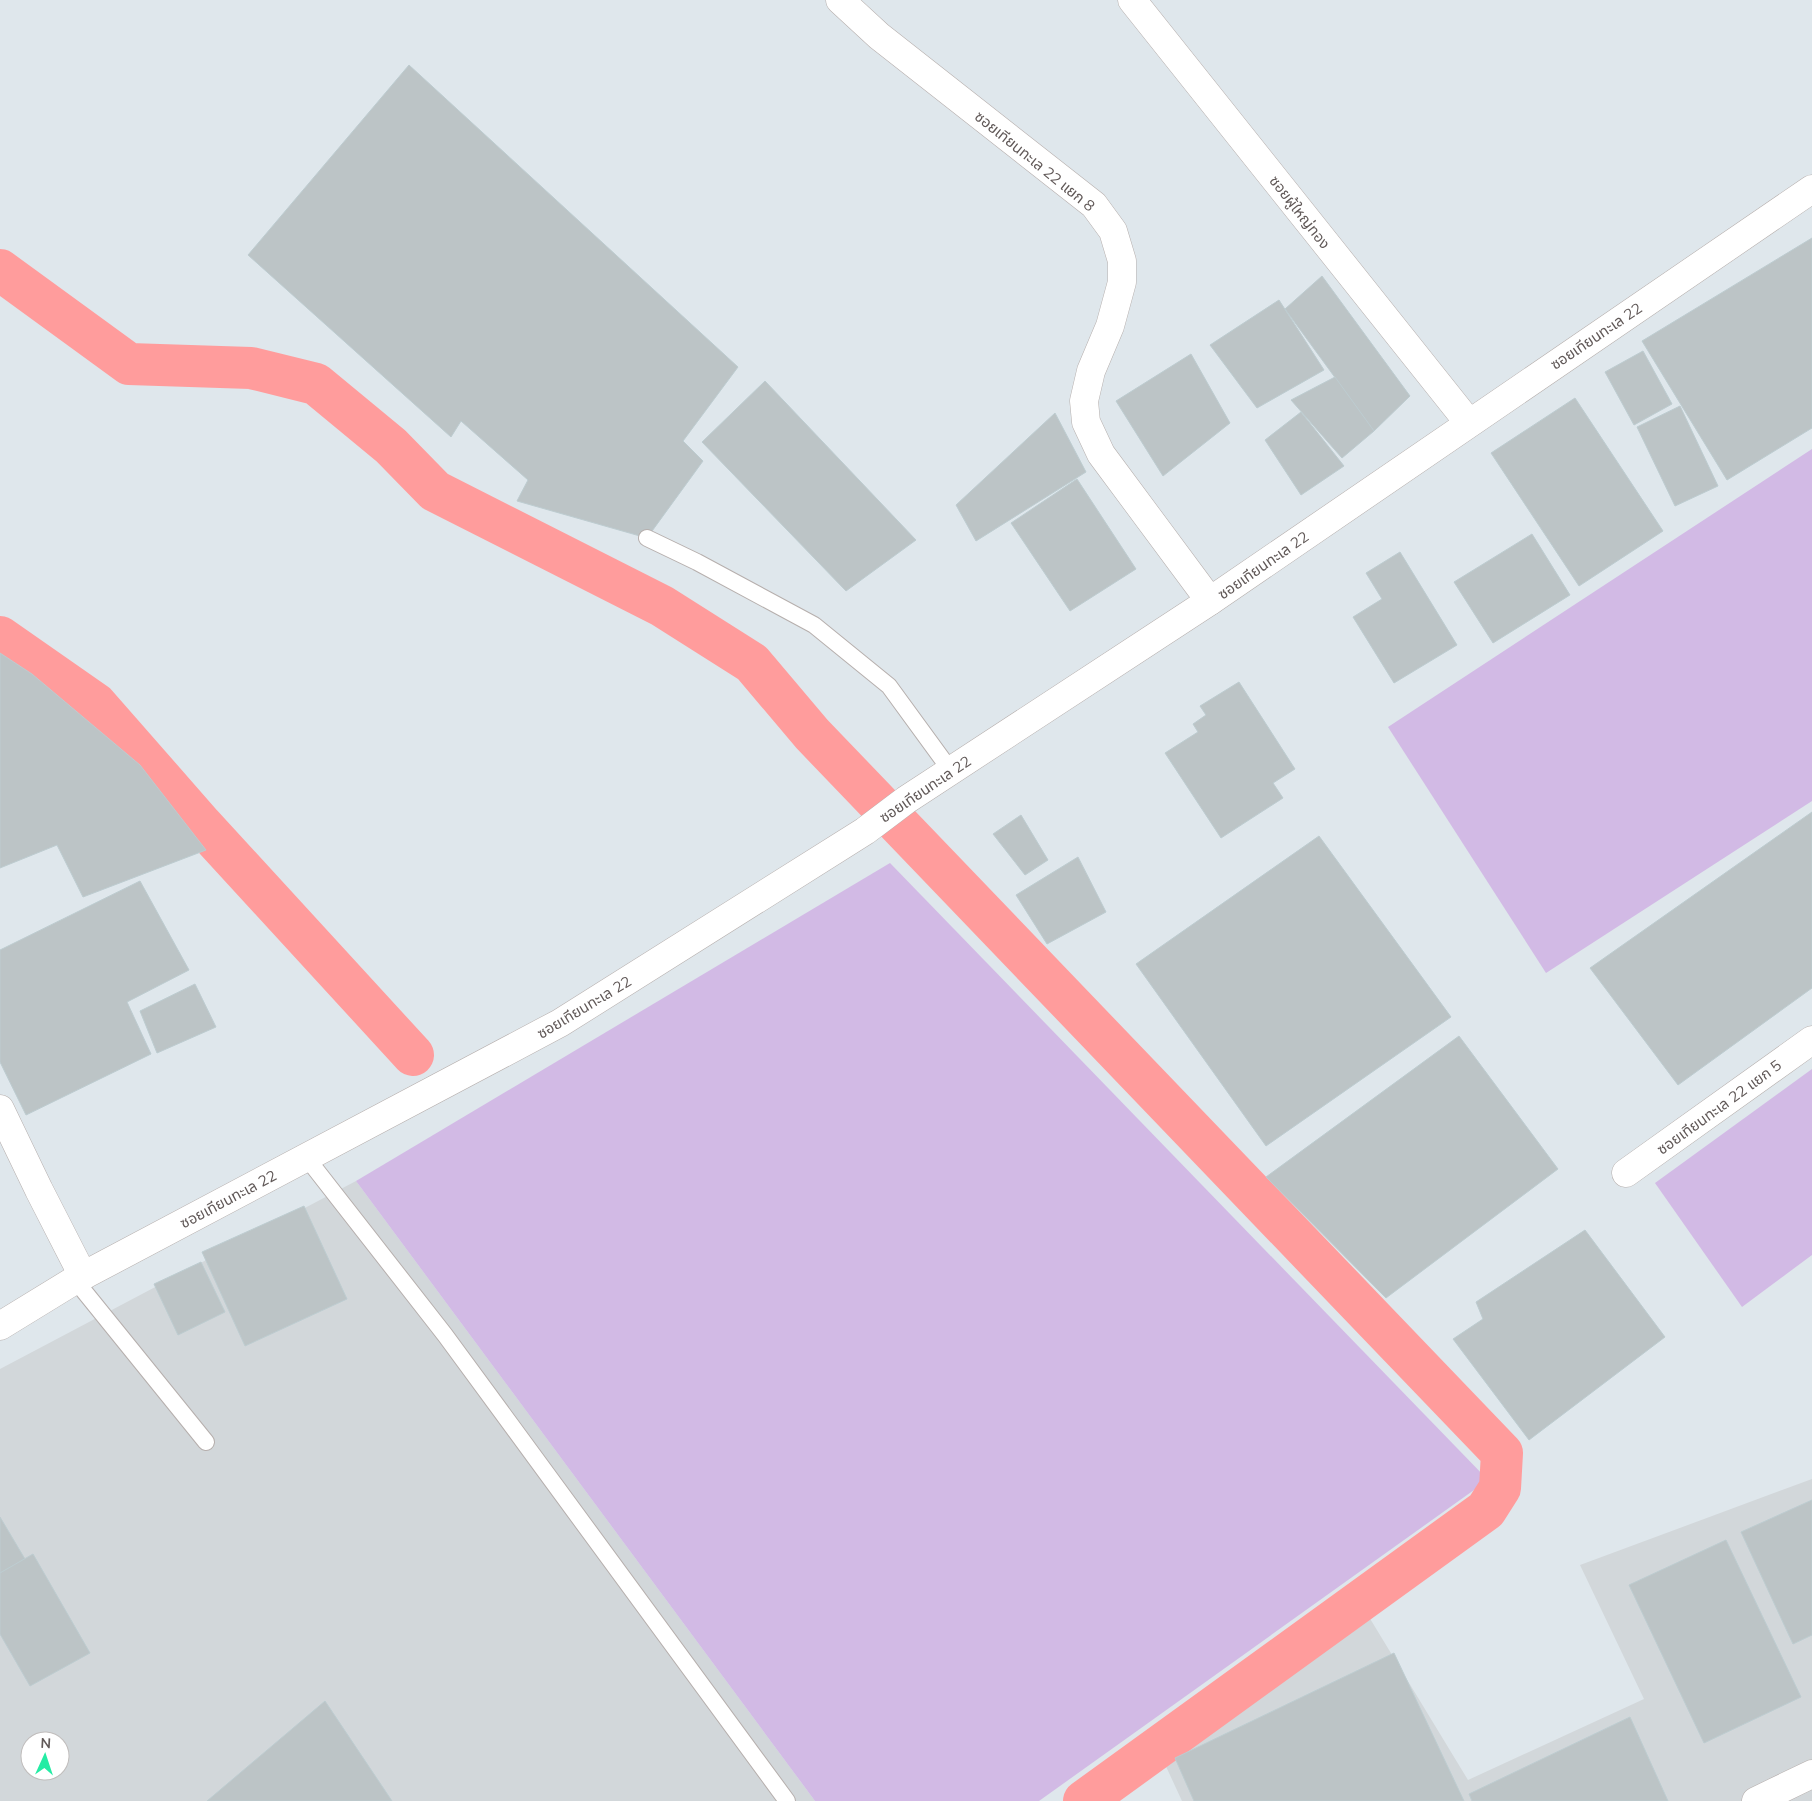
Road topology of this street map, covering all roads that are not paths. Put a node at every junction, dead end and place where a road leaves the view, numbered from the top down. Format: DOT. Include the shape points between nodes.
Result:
graph roads {
  1 [pos="840,0"];
  2 [pos="1132,0"];
  3 [pos="1812,189"];
  4 [pos="1469,423"];
  5 [pos="647,538"];
  6 [pos="1210,601"];
  7 [pos="951,771"];
  8 [pos="1812,1040"];
  9 [pos="0,1109"];
  10 [pos="306,1157"];
  11 [pos="1626,1173"];
  12 [pos="79,1278"];
  13 [pos="0,1326"];
  14 [pos="206,1442"];
  15 [pos="1812,1774"];
  16 [pos="787,1801"];
  17 [pos="1756,1801"];
  1 -- 6 [label="street, ซอยเทียนทะเล 22 แยก 8" via="879,36 1094,205 1113,231 1122,260 1122,282 1110,326 1091,371 1084,401 1086,422 1101,454"];
  2 -- 4 [label="street, ซอยผู้ใหญ่ทอง"];
  3 -- 4 [label="street, ซอยเทียนทะเล 22"];
  4 -- 6 [label="street, ซอยเทียนทะเล 22"];
  5 -- 7 [label="lane" via="814,625 889,686"];
  6 -- 7 [label="street, ซอยเทียนทะเล 22"];
  7 -- 10 [label="street, ซอยเทียนทะเล 22" via="865,831 560,1023"];
  8 -- 11 [label="street, ซอยเทียนทะเล 22 แยก 5"];
  9 -- 12 [label="street"];
  10 -- 12 [label="street, ซอยเทียนทะเล 22"];
  10 -- 16 [label="lane" via="445,1335"];
  12 -- 13 [label="street, ซอยเทียนทะเล 22"];
  12 -- 14 [label="lane"];
  15 -- 17 [label="street"];
}
